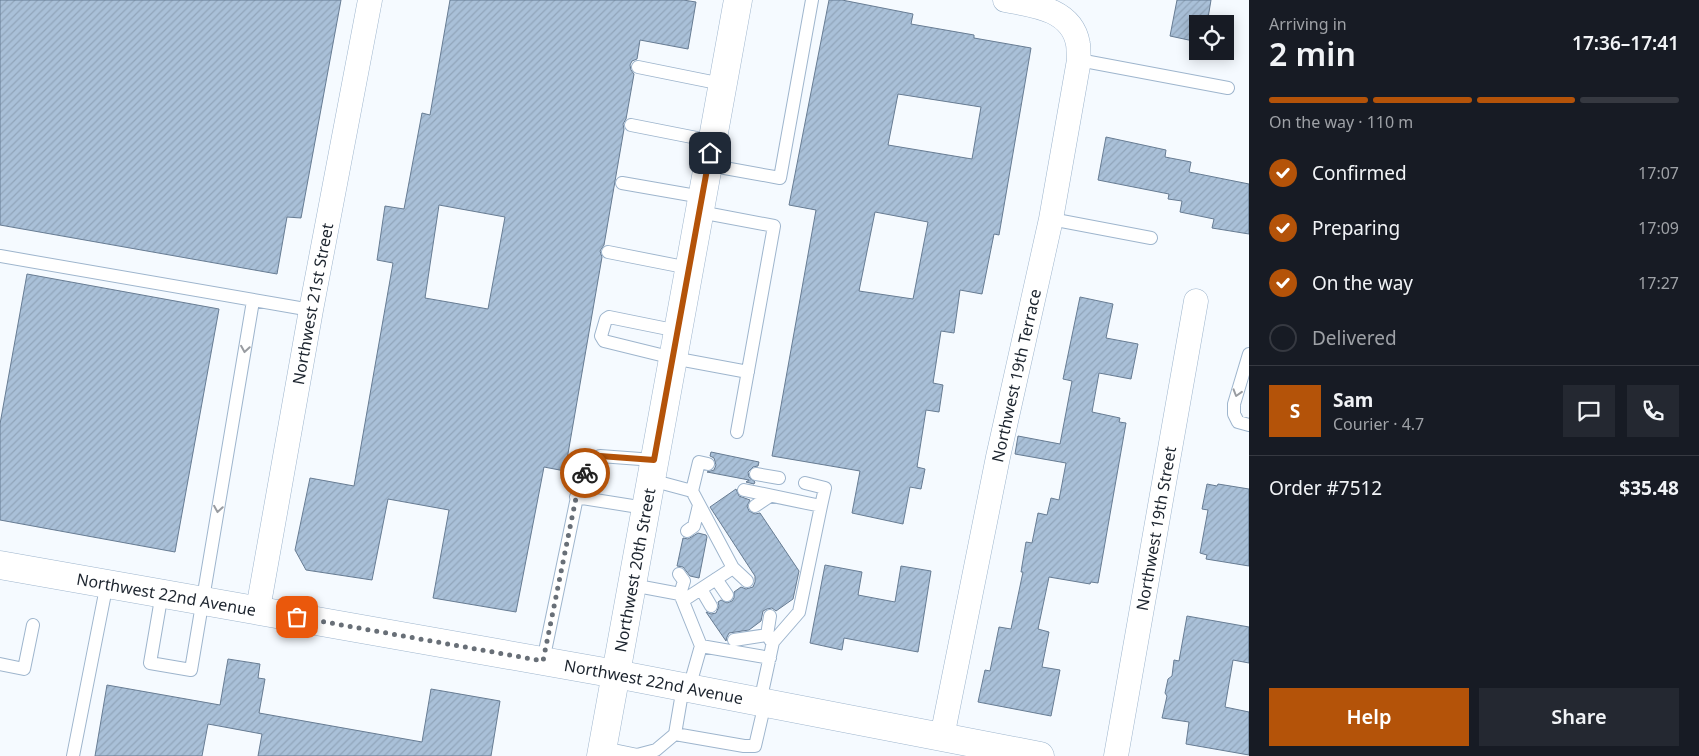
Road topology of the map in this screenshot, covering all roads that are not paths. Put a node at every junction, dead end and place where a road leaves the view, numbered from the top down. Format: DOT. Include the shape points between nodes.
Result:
graph roads {
  1 [pos="370,0"];
  2 [pos="738,0"];
  3 [pos="812,0"];
  4 [pos="1005,0"];
  5 [pos="1079,60"];
  6 [pos="638,68"];
  7 [pos="722,84"];
  8 [pos="1228,88"];
  9 [pos="631,126"];
  10 [pos="710,153"];
  11 [pos="622,183"];
  12 [pos="701,205"];
  13 [pos="1051,219"];
  14 [pos="1151,238"];
  15 [pos="608,252"];
  16 [pos="0,256"];
  17 [pos="689,268"];
  18 [pos="253,301"];
  19 [pos="1196,301"];
  20 [pos="311,310"];
  21 [pos="678,331"];
  22 [pos="1249,354"];
  23 [pos="673,358"];
  24 [pos="748,372"];
  25 [pos="1249,425"];
  26 [pos="737,432"];
  27 [pos="708,464"];
  28 [pos="652,470"];
  29 [pos="756,474"];
  30 [pos="779,478"];
  31 [pos="805,483"];
  32 [pos="744,490"];
  33 [pos="692,491"];
  34 [pos="770,496"];
  35 [pos="576,497"];
  36 [pos="699,505"];
  37 [pos="755,506"];
  38 [pos="821,506"];
  39 [pos="646,508"];
  40 [pos="694,530"];
  41 [pos="0,565"];
  42 [pos="733,568"];
  43 [pos="716,579"];
  44 [pos="747,581"];
  45 [pos="107,583"];
  46 [pos="632,585"];
  47 [pos="684,585"];
  48 [pos="701,589"];
  49 [pos="162,593"];
  50 [pos="727,595"];
  51 [pos="203,600"];
  52 [pos="711,606"];
  53 [pos="258,610"];
  54 [pos="770,616"];
  55 [pos="32,624"];
  56 [pos="750,628"];
  57 [pos="770,639"];
  58 [pos="734,640"];
  59 [pos="702,646"];
  60 [pos="770,658"];
  61 [pos="543,661"];
  62 [pos="0,664"];
  63 [pos="616,674"];
  64 [pos="686,687"];
  65 [pos="762,702"];
  66 [pos="675,734"];
  67 [pos="942,737"];
  68 [pos="602,752"];
  69 [pos="73,756"];
  70 [pos="1040,756"];
  71 [pos="1116,756"];
  1 -- 20 [label="street, Northwest 21st Street"];
  2 -- 7 [label="main road, Northwest 20th Street"];
  3 -- 10 [label="lane" via="780,178"];
  4 -- 5 [label="street, Northwest 19th Terrace" via="1048,10 1064,18 1078,43"];
  5 -- 8 [label="lane"];
  5 -- 13 [label="street, Northwest 19th Terrace"];
  6 -- 7 [label="lane"];
  7 -- 10 [label="main road, Northwest 20th Street"];
  9 -- 10 [label="lane"];
  10 -- 12 [label="main road, Northwest 20th Street"];
  11 -- 12 [label="lane"];
  12 -- 17 [label="main road, Northwest 20th Street"];
  12 -- 24 [label="lane" via="774,226"];
  13 -- 14 [label="lane"];
  13 -- 67 [label="street, Northwest 19th Terrace" via="998,457"];
  15 -- 17 [label="lane"];
  16 -- 18 [label="lane"];
  17 -- 21 [label="main road, Northwest 20th Street"];
  18 -- 20 [label="lane"];
  18 -- 51 [label="lane, one-way"];
  19 -- 71 [label="street, Northwest 19th Street"];
  20 -- 53 [label="street, Northwest 21st Street"];
  21 -- 23 [label="main road, Northwest 20th Street"];
  21 -- 23 [label="lane" via="609,317 601,336 604,341"];
  22 -- 25 [label="lane, one-way" via="1234,404 1238,422"];
  23 -- 24 [label="lane"];
  23 -- 28 [label="main road, Northwest 20th Street"];
  24 -- 26 [label="lane"];
  27 -- 33 [label="lane" via="699,462"];
  28 -- 33 [label="lane"];
  28 -- 35 [label="lane" via="600,456 580,478"];
  28 -- 39 [label="main road, Northwest 20th Street"];
  29 -- 30 [label="lane"];
  31 -- 38 [label="lane" via="825,488"];
  32 -- 34 [label="lane"];
  33 -- 36 [label="lane"];
  34 -- 37 [label="lane"];
  34 -- 38 [label="lane"];
  35 -- 39 [label="lane"];
  35 -- 61 [label="lane"];
  36 -- 40 [label="lane"];
  36 -- 42 [label="lane" via="719,531"];
  38 -- 57 [label="lane" via="799,612"];
  39 -- 46 [label="main road, Northwest 20th Street"];
  41 -- 45 [label="main road, Northwest 22nd Avenue"];
  42 -- 43 [label="lane"];
  42 -- 44 [label="lane"];
  43 -- 48 [label="lane"];
  43 -- 50 [label="lane"];
  45 -- 49 [label="main road, Northwest 22nd Avenue"];
  45 -- 69 [label="lane"];
  46 -- 47 [label="lane"];
  46 -- 63 [label="main road, Northwest 20th Street"];
  47 -- 48 [label="lane"];
  47 -- 59 [label="lane"];
  48 -- 52 [label="lane"];
  49 -- 51 [label="main road, Northwest 22nd Avenue"];
  49 -- 51 [label="lane" via="150,663 191,670"];
  51 -- 53 [label="main road, Northwest 22nd Avenue"];
  53 -- 61 [label="main road, Northwest 22nd Avenue"];
  54 -- 57 [label="lane"];
  55 -- 62 [label="lane" via="24,669"];
  56 -- 57 [label="lane"];
  57 -- 58 [label="lane"];
  57 -- 60 [label="lane"];
  59 -- 60 [label="lane"];
  59 -- 64 [label="lane"];
  60 -- 65 [label="lane"];
  61 -- 63 [label="main road, Northwest 22nd Avenue"];
  63 -- 64 [label="main road, Northwest 22nd Avenue"];
  63 -- 68 [label="main road, Northwest 20th Street"];
  64 -- 65 [label="main road, Northwest 22nd Avenue"];
  64 -- 66 [label="lane"];
  65 -- 66 [label="lane" via="755,746"];
  65 -- 67 [label="main road, Northwest 22nd Avenue"];
  66 -- 68 [label="lane" via="656,750 637,755"];
  67 -- 70 [label="main road, Northwest 22nd Avenue"];
}
